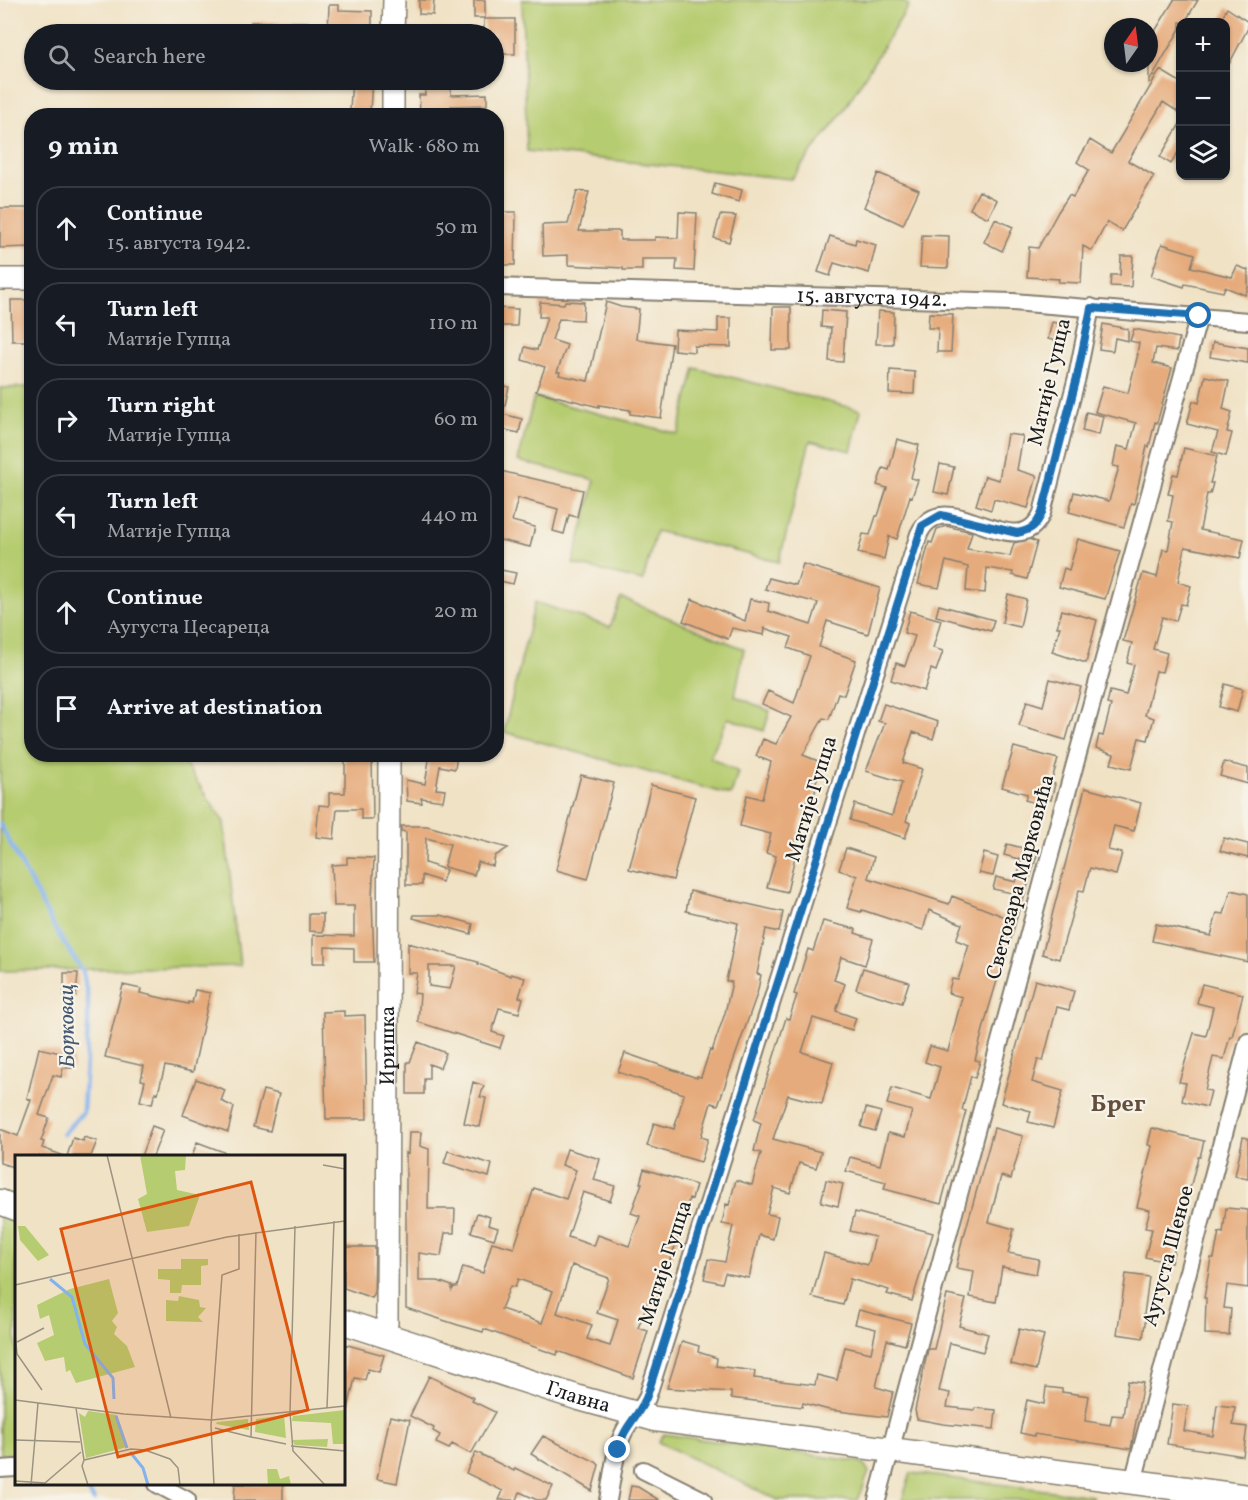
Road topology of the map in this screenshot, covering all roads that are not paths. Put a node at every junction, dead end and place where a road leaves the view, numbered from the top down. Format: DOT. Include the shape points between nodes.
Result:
graph roads {
  1 [pos="394,0"];
  2 [pos="393,24"];
  3 [pos="393,90"];
  4 [pos="393,108"];
  5 [pos="0,279"];
  6 [pos="24,279"];
  7 [pos="504,286"];
  8 [pos="1091,308"];
  9 [pos="1199,316"];
  10 [pos="1248,321"];
  11 [pos="389,762"];
  12 [pos="1248,1042"];
  13 [pos="0,1202"];
  14 [pos="15,1208"];
  15 [pos="345,1322"];
  16 [pos="383,1336"];
  17 [pos="636,1414"];
  18 [pos="890,1450"];
  19 [pos="15,1468"];
  20 [pos="0,1469"];
  21 [pos="643,1470"];
  22 [pos="159,1485"];
  23 [pos="1130,1491"];
  24 [pos="1248,1497"];
  25 [pos="187,1500"];
  26 [pos="608,1500"];
  27 [pos="703,1500"];
  28 [pos="877,1500"];
  1 -- 2 [label="street"];
  3 -- 4 [label="street"];
  5 -- 6 [label="street"];
  7 -- 8 [label="street, 15. августа 1942."];
  8 -- 9 [label="street, 15. августа 1942."];
  8 -- 17 [label="street, Матије Гупца" via="1077,377 1037,524 1017,533 941,515 922,526 648,1393"];
  9 -- 10 [label="street, 15. августа 1942."];
  9 -- 18 [label="street, Светозара Марковића"];
  11 -- 16 [label="street, Иришка" via="389,1163 387,1323"];
  12 -- 23 [label="street, Аугуста Шеное"];
  13 -- 14 [label="main road"];
  15 -- 16 [label="main road, Главна"];
  16 -- 17 [label="main road, Главна"];
  17 -- 18 [label="main road, Главна"];
  17 -- 26 [label="street" via="621,1438"];
  18 -- 23 [label="main road, Главна"];
  18 -- 28 [label="street"];
  19 -- 20 [label="street"];
  21 -- 27 [label="street"];
  22 -- 25 [label="street"];
  23 -- 24 [label="main road, Главна"];
}
